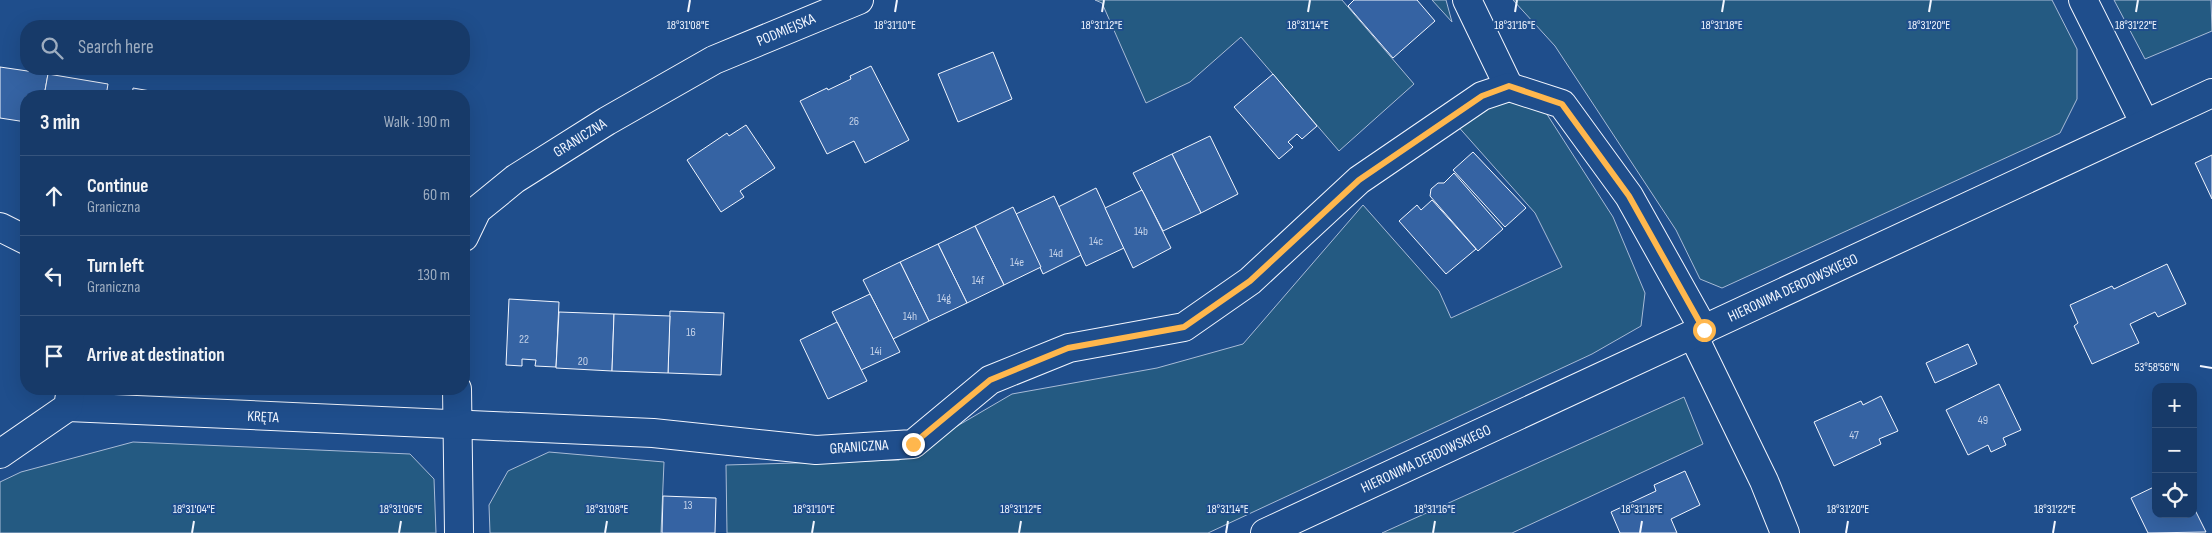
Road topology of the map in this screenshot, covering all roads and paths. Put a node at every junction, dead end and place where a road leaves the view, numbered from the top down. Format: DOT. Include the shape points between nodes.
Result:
graph roads {
  1 [pos="859,0"];
  2 [pos="1467,0"];
  3 [pos="2083,0"];
  4 [pos="714,60"];
  5 [pos="1509,86"];
  6 [pos="2212,93"];
  7 [pos="2145,124"];
  8 [pos="470,224"];
  9 [pos="0,227"];
  10 [pos="20,237"];
  11 [pos="1699,332"];
  12 [pos="457,395"];
  13 [pos="69,398"];
  14 [pos="458,426"];
  15 [pos="0,454"];
  16 [pos="459,533"];
  17 [pos="1265,533"];
  18 [pos="1785,533"];
  1 -- 4 [label="street, PODMIEJSKA"];
  2 -- 5 [label="street"];
  3 -- 7 [label="street"];
  4 -- 8 [label="street, GRANICZNA" via="607,121 515,179 477,210"];
  5 -- 11 [label="street" via="1562,104 1629,196"];
  5 -- 14 [label="street, GRANICZNA" via="1482,96 1359,180 1250,281 1184,327 1068,348 990,380 913,444 816,450 653,434"];
  6 -- 7 [label="street, HIERONIMA DERDOWSKIEGO"];
  7 -- 11 [label="street, HIERONIMA DERDOWSKIEGO"];
  9 -- 10 [label="street"];
  11 -- 17 [label="street, HIERONIMA DERDOWSKIEGO"];
  11 -- 18 [label="street"];
  12 -- 14 [label="street"];
  13 -- 14 [label="street, KRĘTA"];
  13 -- 15 [label="street, KRĘTA"];
  14 -- 16 [label="street"];
}
